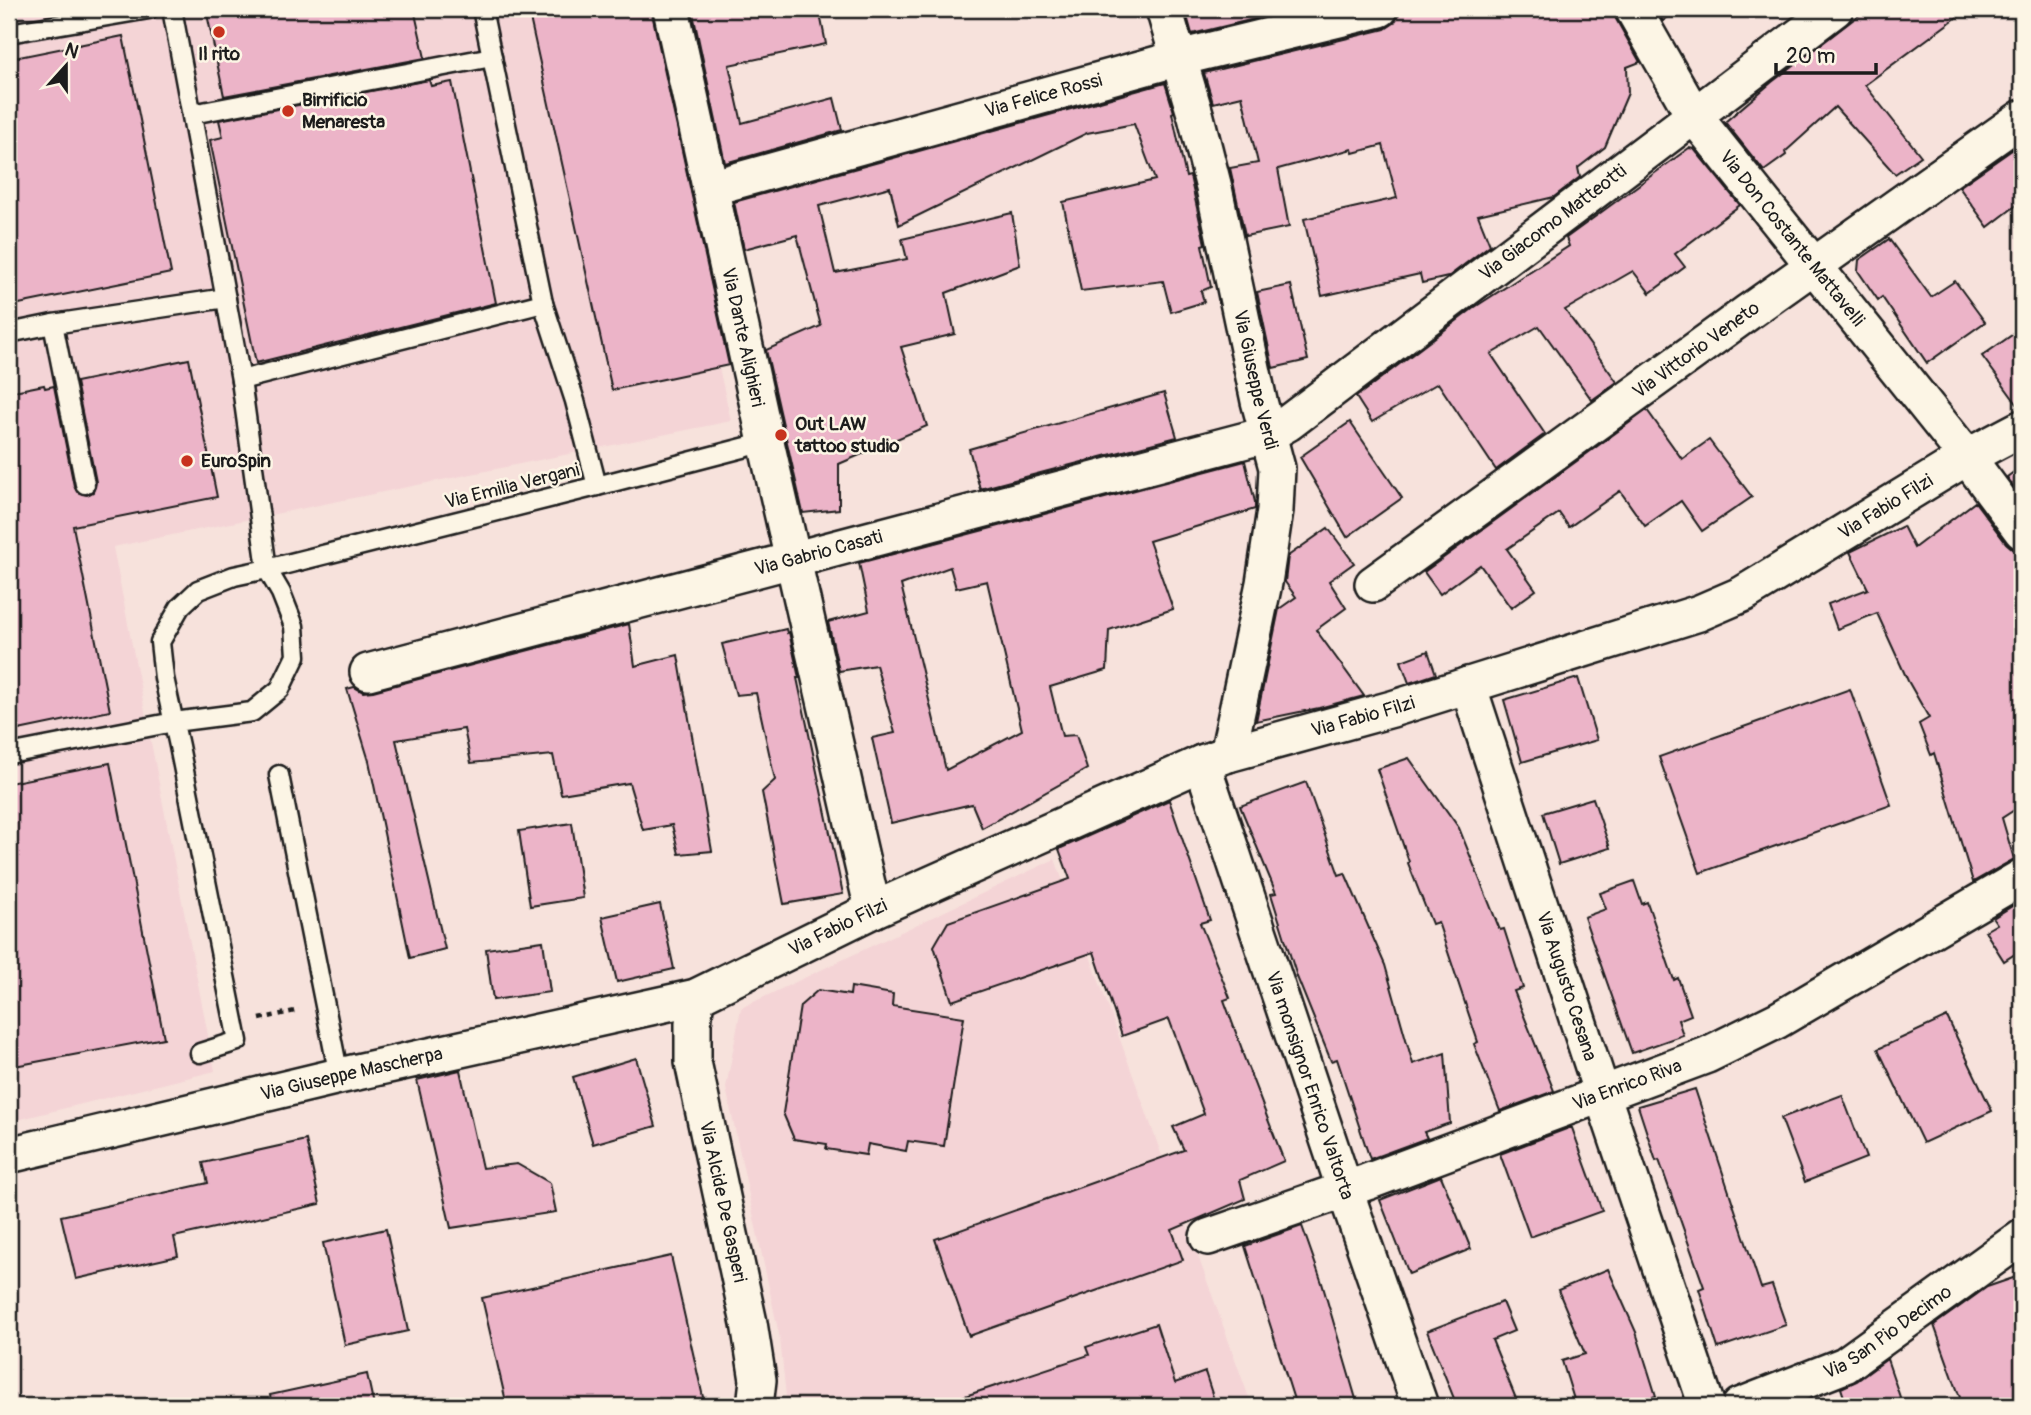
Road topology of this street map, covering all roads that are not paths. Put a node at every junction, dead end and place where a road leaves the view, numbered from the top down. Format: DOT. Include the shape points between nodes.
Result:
graph roads {
  1 [pos="149,9"];
  2 [pos="172,9"];
  3 [pos="482,9"];
  4 [pos="671,9"];
  5 [pos="1164,9"];
  6 [pos="1380,9"];
  7 [pos="1633,9"];
  8 [pos="1835,9"];
  9 [pos="9,33"];
  10 [pos="492,57"];
  11 [pos="1178,58"];
  12 [pos="192,114"];
  13 [pos="1694,116"];
  14 [pos="2022,118"];
  15 [pos="710,188"];
  16 [pos="1813,267"];
  17 [pos="226,298"];
  18 [pos="543,303"];
  19 [pos="53,324"];
  20 [pos="9,334"];
  21 [pos="240,380"];
  22 [pos="2022,428"];
  23 [pos="1269,434"];
  24 [pos="766,442"];
  25 [pos="1966,457"];
  26 [pos="85,484"];
  27 [pos="597,486"];
  28 [pos="2022,531"];
  29 [pos="794,560"];
  30 [pos="267,569"];
  31 [pos="1373,584"];
  32 [pos="368,672"];
  33 [pos="1468,685"];
  34 [pos="174,722"];
  35 [pos="9,754"];
  36 [pos="1215,758"];
  37 [pos="279,775"];
  38 [pos="2022,877"];
  39 [pos="873,910"];
  40 [pos="696,997"];
  41 [pos="200,1053"];
  42 [pos="339,1076"];
  43 [pos="1602,1094"];
  44 [pos="9,1155"];
  45 [pos="1345,1190"];
  46 [pos="1208,1237"];
  47 [pos="2022,1237"];
  48 [pos="755,1406"];
  49 [pos="1420,1406"];
  50 [pos="1707,1406"];
  51 [pos="1740,1406"];
  1 -- 9 [label="lane"];
  2 -- 12 [label="lane"];
  3 -- 10 [label="lane"];
  4 -- 15 [label="street, Via Dante Alighieri"];
  5 -- 11 [label="street, Via Giuseppe Verdi"];
  6 -- 11 [label="street, Via Felice Rossi"];
  7 -- 13 [label="street, Via Don Costante Mattavelli"];
  8 -- 13 [label="street, Via Giacomo Matteotti"];
  10 -- 12 [label="lane"];
  10 -- 18 [label="lane"];
  11 -- 15 [label="street, Via Felice Rossi"];
  11 -- 23 [label="street, Via Giuseppe Verdi" via="1214,188"];
  12 -- 17 [label="lane"];
  13 -- 16 [label="street, Via Don Costante Mattavelli"];
  13 -- 23 [label="street, Via Giacomo Matteotti"];
  14 -- 16 [label="street, Via Vittorio Veneto"];
  15 -- 24 [label="street, Via Dante Alighieri"];
  16 -- 25 [label="street, Via Don Costante Mattavelli"];
  16 -- 31 [label="street, Via Vittorio Veneto"];
  17 -- 19 [label="lane"];
  17 -- 21 [label="lane"];
  18 -- 21 [label="lane"];
  18 -- 27 [label="lane"];
  19 -- 20 [label="lane"];
  19 -- 26 [label="lane"];
  21 -- 30 [label="lane"];
  22 -- 25 [label="street, Via Fabio Filzi"];
  23 -- 29 [label="street, Via Gabrio Casati"];
  23 -- 36 [label="street, Via Giuseppe Verdi" via="1277,468 1264,583"];
  24 -- 27 [label="lane, Via Emilia Vergani"];
  24 -- 29 [label="street, Via Dante Alighieri"];
  25 -- 28 [label="street, Via Don Costante Mattavelli"];
  25 -- 33 [label="street, Via Fabio Filzi" via="1743,594 1699,613"];
  27 -- 30 [label="lane, Via Emilia Vergani"];
  29 -- 32 [label="street, Via Gabrio Casati"];
  29 -- 39 [label="street, Via Dante Alighieri"];
  30 -- 34 [label="lane, Via Emilia Vergani" via="198,590 180,607 160,642"];
  30 -- 34 [label="lane" via="294,626 296,656 280,689 252,712"];
  33 -- 36 [label="street, Via Fabio Filzi"];
  33 -- 43 [label="street, Via Augusto Cesana"];
  34 -- 35 [label="lane"];
  34 -- 41 [label="lane, Via Emilia Vergani" via="238,1041"];
  36 -- 39 [label="street, Via Fabio Filzi"];
  36 -- 45 [label="street, Via monsignor Enrico Valtorta"];
  37 -- 42 [label="lane"];
  38 -- 43 [label="street, Via Enrico Riva" via="1766,1027 1707,1055"];
  39 -- 40 [label="street, Via Fabio Filzi"];
  40 -- 42 [label="street, Via Giuseppe Mascherpa"];
  40 -- 48 [label="street, Via Alcide De Gasperi" via="693,1062 749,1323 758,1380"];
  42 -- 44 [label="street, Via Giuseppe Mascherpa"];
  43 -- 45 [label="street, Via Enrico Riva"];
  43 -- 50 [label="street, Via Augusto Cesana"];
  45 -- 46 [label="street, Via Enrico Riva"];
  45 -- 49 [label="street, Via monsignor Enrico Valtorta"];
  47 -- 51 [label="street, Via San Pio Decimo" via="1846,1365"];
}
